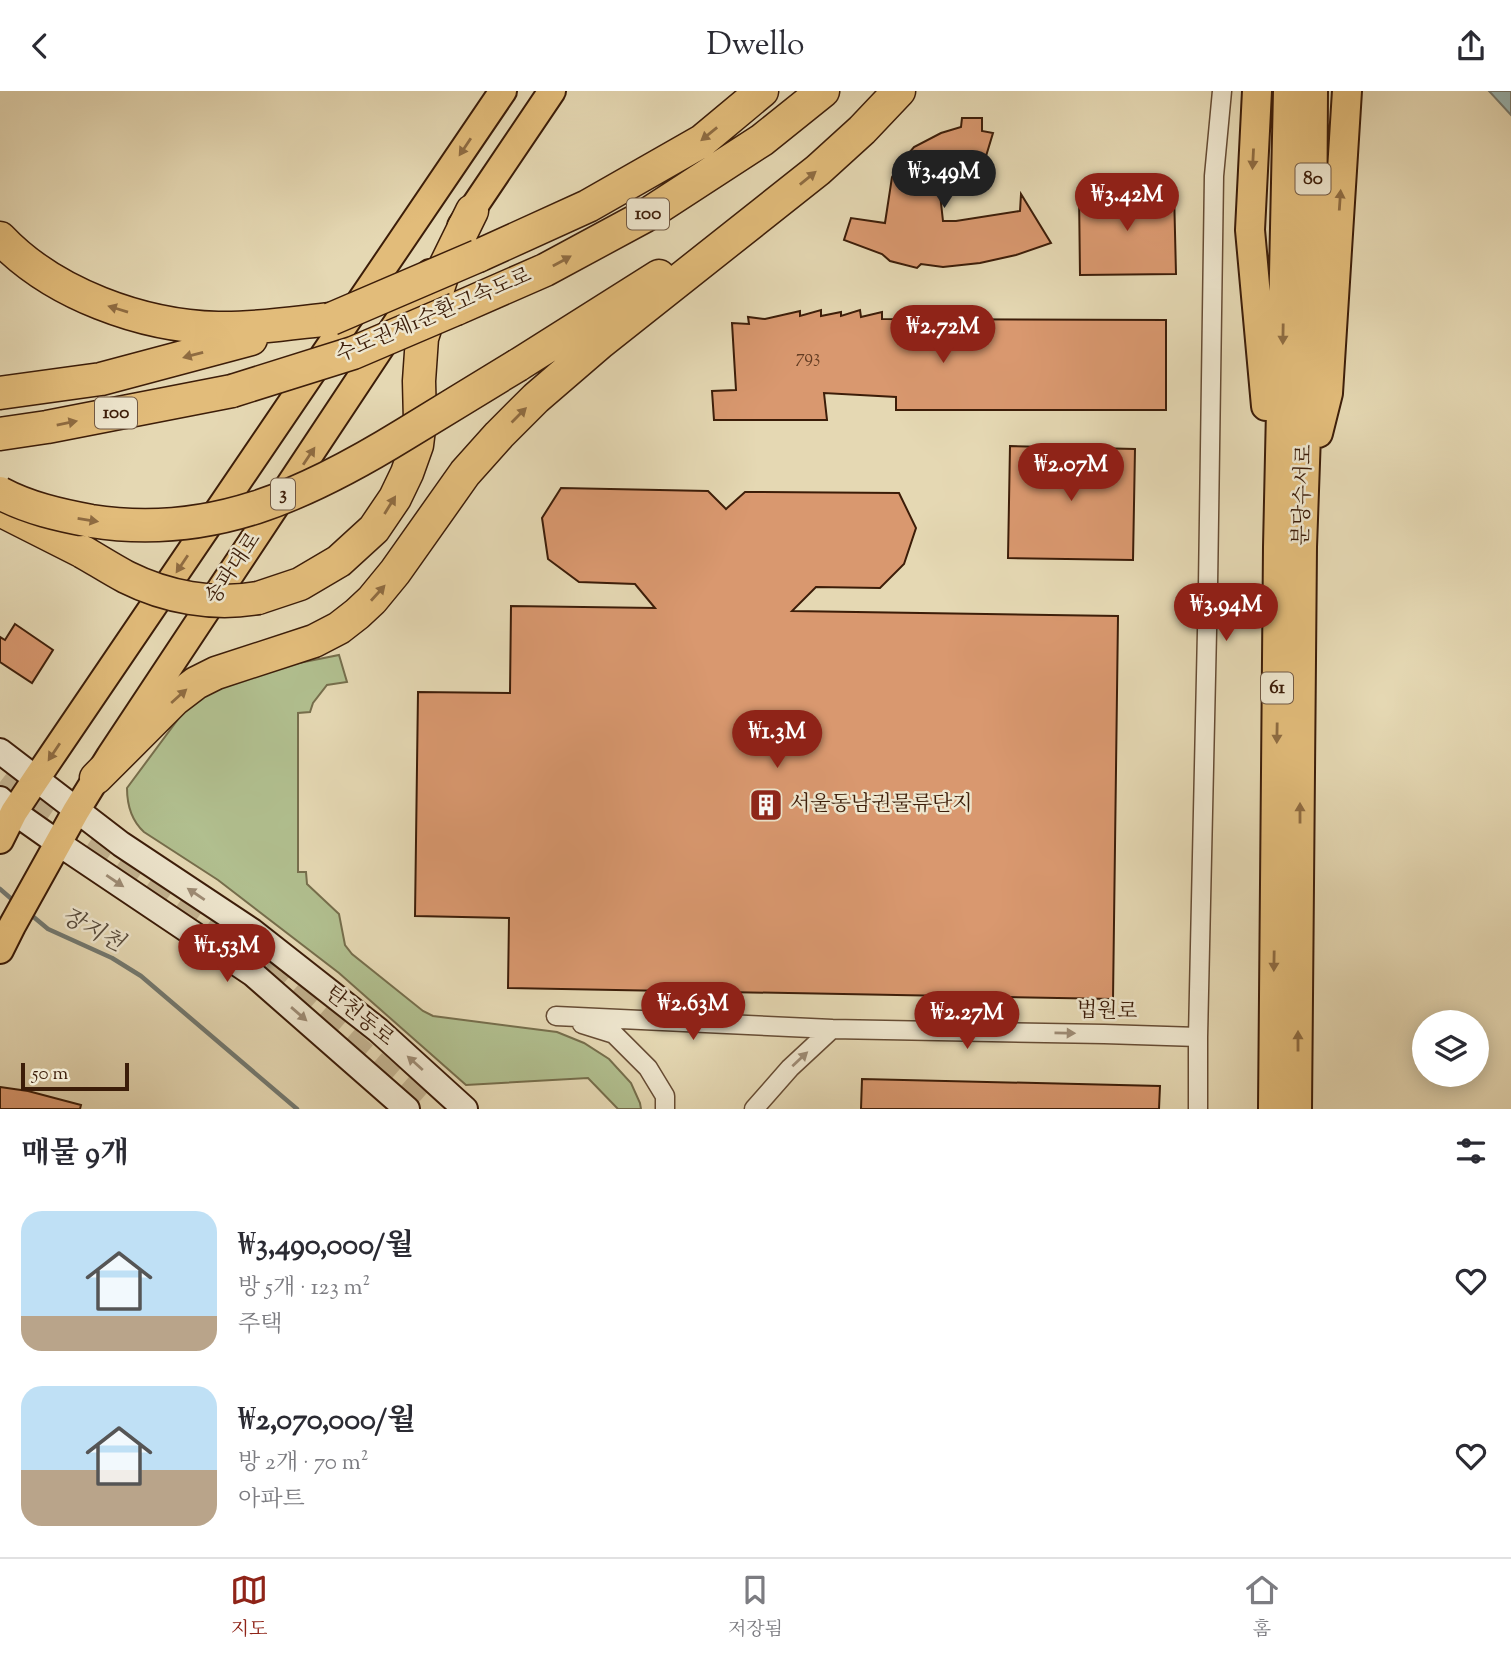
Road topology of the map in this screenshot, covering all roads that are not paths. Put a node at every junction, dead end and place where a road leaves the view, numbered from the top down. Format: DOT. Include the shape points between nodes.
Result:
graph roads {
  1 [pos="503,91"];
  2 [pos="552,91"];
  3 [pos="762,91"];
  4 [pos="823,91"];
  5 [pos="899,91"];
  6 [pos="1222,91"];
  7 [pos="1257,91"];
  8 [pos="1288,91"];
  9 [pos="1313,91"];
  10 [pos="1347,91"];
  11 [pos="471,211"];
  12 [pos="766,212"];
  13 [pos="0,238"];
  14 [pos="1284,266"];
  15 [pos="1324,268"];
  16 [pos="331,319"];
  17 [pos="0,393"];
  18 [pos="0,433"];
  19 [pos="0,493"];
  20 [pos="0,510"];
  21 [pos="1290,547"];
  22 [pos="0,751"];
  23 [pos="96,778"];
  24 [pos="36,779"];
  25 [pos="7,806"];
  26 [pos="76,810"];
  27 [pos="0,840"];
  28 [pos="58,843"];
  29 [pos="1,949"];
  30 [pos="832,1029"];
  31 [pos="1198,1037"];
  32 [pos="407,1109"];
  33 [pos="465,1109"];
  34 [pos="665,1109"];
  35 [pos="754,1109"];
  36 [pos="1198,1109"];
  37 [pos="1273,1109"];
  38 [pos="1297,1109"];
  1 -- 24 [label="main road, 3, one-way"];
  2 -- 11 [label="main road, 송파대로 / 3"];
  3 -- 16 [label="highway, 수도권제1순환고속도로 / 100, one-way, bridge" via="702,141 589,206"];
  18 -- 4 [label="highway, 수도권제1순환고속도로 / 100, one-way, bridge" via="232,391 353,352 545,270 645,216 762,140"];
  12 -- 5 [label="highway, one-way" via="840,151"];
  6 -- 31 [label="street" via="1214,176"];
  7 -- 21 [label="highway, one-way" via="1250,230"];
  8 -- 14 [label="highway, 분당수서로 / 80"];
  9 -- 15 [label="highway, 분당수서로 / 80"];
  15 -- 10 [label="highway, one-way"];
  20 -- 11 [label="highway, one-way, bridge" via="142,584 211,600 258,598 300,584 339,561 374,529 410,466 420,421 424,333 446,264"];
  23 -- 11 [label="main road, 송파대로 / 3, one-way"];
  19 -- 12 [label="highway, one-way, bridge" via="75,518 120,525 168,525 243,512 298,492 383,448"];
  23 -- 12 [label="highway, one-way" via="196,683 304,645 357,614 395,572 465,473 536,398"];
  16 -- 13 [label="highway, one-way" via="219,328 188,326 115,309 60,284"];
  14 -- 21 [label="highway, 분당수서로 / 61, one-way"];
  15 -- 21 [label="highway, 분당수서로 / 61"];
  16 -- 17 [label="highway, 수도권제1순환고속도로 / 100, one-way" via="101,379"];
  21 -- 37 [label="highway, 분당수서로 / 61, one-way"];
  38 -- 21 [label="highway, 분당수서로 / 61, one-way"];
  22 -- 24 [label="main road, 탄천동로"];
  23 -- 26 [label="main road, 송파대로 / 3"];
  24 -- 25 [label="main road, 3"];
  24 -- 26 [label="main road, 탄천동로"];
  25 -- 27 [label="main road, 3"];
  25 -- 28 [label="main road, 탄천동로"];
  26 -- 28 [label="main road, 송파대로 / 3"];
  33 -- 26 [label="main road, 탄천동로, one-way" via="378,1030 251,931"];
  28 -- 29 [label="main road, 송파대로 / 3"];
  28 -- 32 [label="main road, 탄천동로, one-way" via="253,974"];
  30 -- 31 [label="street, 법원로, one-way"];
  30 -- 34 [label="street, 법원로" via="555,1016 614,1034 648,1068 665,1096"];
  35 -- 30 [label="street, one-way"];
  31 -- 36 [label="street"];
}
